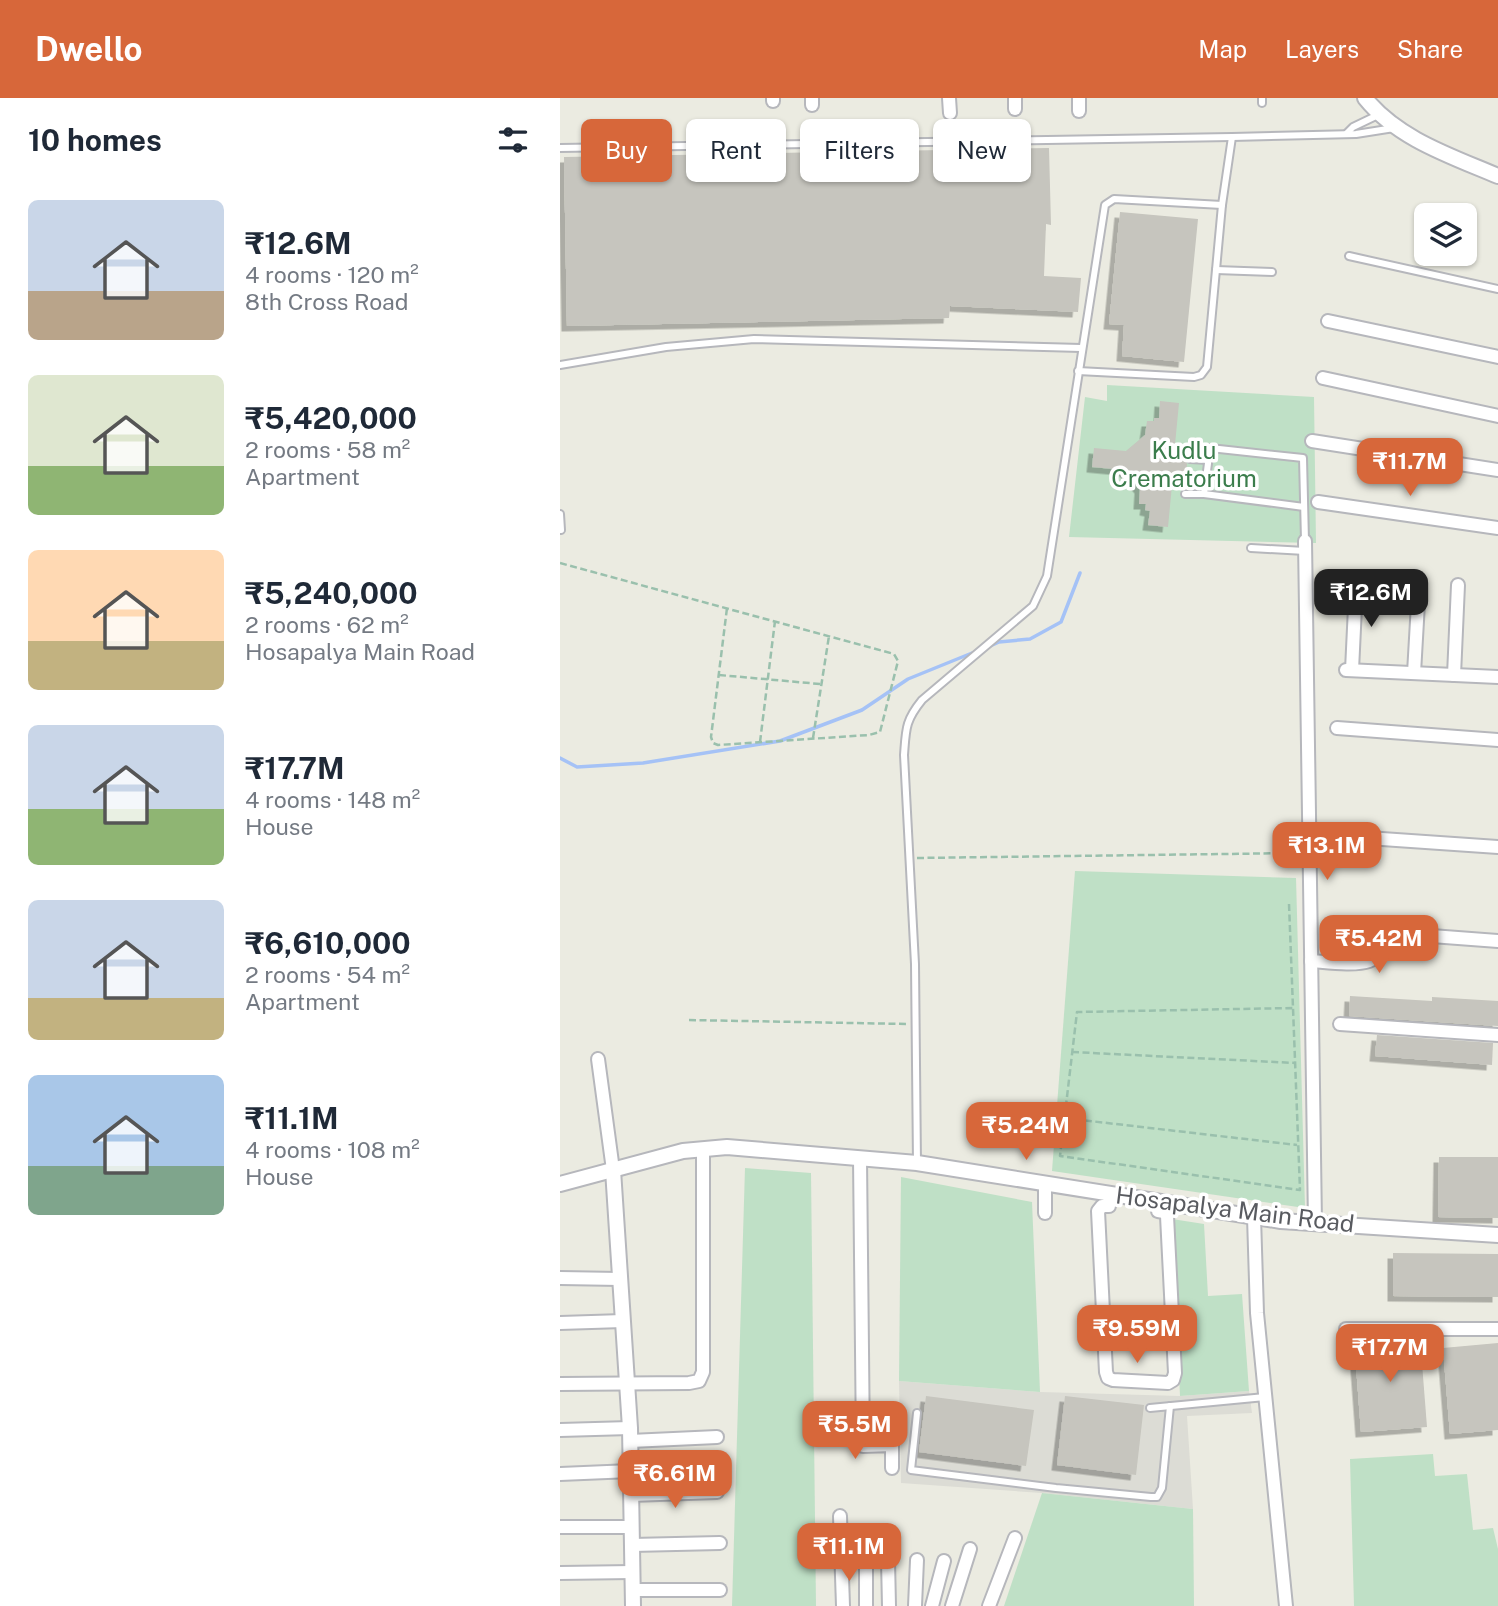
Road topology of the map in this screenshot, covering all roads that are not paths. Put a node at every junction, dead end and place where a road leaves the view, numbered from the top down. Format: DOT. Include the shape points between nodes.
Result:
graph roads {
  1 [pos="949,98"];
  2 [pos="1365,98"];
  3 [pos="950,113"];
  4 [pos="1378,115"];
  5 [pos="1396,128"];
  6 [pos="1347,133"];
  7 [pos="1231,137"];
  8 [pos="560,148"];
  9 [pos="1498,176"];
  10 [pos="1222,205"];
  11 [pos="1349,256"];
  12 [pos="1216,270"];
  13 [pos="1272,272"];
  14 [pos="1498,289"];
  15 [pos="1328,321"];
  16 [pos="1081,348"];
  17 [pos="1498,357"];
  18 [pos="560,365"];
  19 [pos="1077,371"];
  20 [pos="1323,378"];
  21 [pos="1498,416"];
  22 [pos="1312,441"];
  23 [pos="1190,459"];
  24 [pos="1208,460"];
  25 [pos="1498,470"];
  26 [pos="1185,494"];
  27 [pos="1204,495"];
  28 [pos="1318,502"];
  29 [pos="1304,507"];
  30 [pos="560,514"];
  31 [pos="1498,528"];
  32 [pos="561,530"];
  33 [pos="1305,546"];
  34 [pos="1251,548"];
  35 [pos="1458,585"];
  36 [pos="1356,586"];
  37 [pos="1419,586"];
  38 [pos="1414,673"];
  39 [pos="1454,675"];
  40 [pos="1498,677"];
  41 [pos="1337,728"];
  42 [pos="1498,740"];
  43 [pos="1353,837"];
  44 [pos="1498,847"];
  45 [pos="1498,941"];
  46 [pos="1311,961"];
  47 [pos="1340,1024"];
  48 [pos="1498,1035"];
  49 [pos="598,1059"];
  50 [pos="703,1149"];
  51 [pos="860,1158"];
  52 [pos="916,1163"];
  53 [pos="612,1170"];
  54 [pos="560,1183"];
  55 [pos="1045,1183"];
  56 [pos="1110,1194"];
  57 [pos="1157,1201"];
  58 [pos="1045,1213"];
  59 [pos="1254,1217"];
  60 [pos="1315,1223"];
  61 [pos="1498,1236"];
  62 [pos="560,1278"];
  63 [pos="620,1279"];
  64 [pos="623,1321"];
  65 [pos="560,1323"];
  66 [pos="1346,1329"];
  67 [pos="1498,1329"];
  68 [pos="627,1383"];
  69 [pos="560,1384"];
  70 [pos="1265,1397"];
  71 [pos="1170,1406"];
  72 [pos="1150,1408"];
  73 [pos="917,1413"];
  74 [pos="560,1430"];
  75 [pos="630,1434"];
  76 [pos="717,1437"];
  77 [pos="892,1468"];
  78 [pos="631,1471"];
  79 [pos="560,1474"];
  80 [pos="717,1492"];
  81 [pos="631,1495"];
  82 [pos="840,1516"];
  83 [pos="560,1527"];
  84 [pos="632,1527"];
  85 [pos="1015,1538"];
  86 [pos="720,1543"];
  87 [pos="632,1545"];
  88 [pos="970,1549"];
  89 [pos="866,1559"];
  90 [pos="888,1560"];
  91 [pos="917,1560"];
  92 [pos="944,1561"];
  93 [pos="633,1572"];
  94 [pos="560,1573"];
  95 [pos="633,1590"];
  96 [pos="720,1590"];
  97 [pos="633,1606"];
  98 [pos="843,1606"];
  99 [pos="866,1606"];
  100 [pos="889,1606"];
  101 [pos="915,1606"];
  102 [pos="932,1606"];
  103 [pos="952,1606"];
  104 [pos="989,1606"];
  105 [pos="1286,1606"];
  1 -- 3 [label="street"];
  2 -- 4 [label="street"];
  4 -- 5 [label="street"];
  4 -- 6 [label="lane"];
  5 -- 6 [label="lane"];
  5 -- 9 [label="street"];
  6 -- 7 [label="lane"];
  7 -- 8 [label="lane"];
  7 -- 10 [label="lane"];
  10 -- 12 [label="lane"];
  10 -- 16 [label="lane" via="1114,199 1105,205"];
  11 -- 14 [label="lane"];
  12 -- 13 [label="lane"];
  12 -- 19 [label="lane" via="1207,367 1201,375"];
  15 -- 17 [label="street"];
  16 -- 18 [label="lane" via="754,339 666,347"];
  16 -- 19 [label="lane"];
  19 -- 52 [label="lane" via="1047,576 1033,606 922,700 905,727 916,1024"];
  20 -- 21 [label="street"];
  22 -- 25 [label="street"];
  23 -- 24 [label="lane"];
  24 -- 27 [label="lane"];
  24 -- 29 [label="lane" via="1210,448 1303,458"];
  26 -- 27 [label="lane"];
  27 -- 29 [label="lane"];
  28 -- 31 [label="street"];
  29 -- 33 [label="lane"];
  30 -- 32 [label="lane"];
  33 -- 34 [label="lane"];
  33 -- 46 [label="street"];
  35 -- 39 [label="street"];
  36 -- 38 [label="street" via="1349,670"];
  37 -- 38 [label="street"];
  38 -- 39 [label="street"];
  39 -- 40 [label="street"];
  41 -- 42 [label="street"];
  43 -- 44 [label="street"];
  45 -- 46 [label="street" via="1405,934 1370,961"];
  46 -- 60 [label="street"];
  47 -- 48 [label="street"];
  49 -- 53 [label="street"];
  50 -- 51 [label="street, Hosapalya Main Road"];
  50 -- 53 [label="street, Hosapalya Main Road"];
  50 -- 68 [label="street" via="703,1372 699,1381 689,1383"];
  51 -- 52 [label="street, Hosapalya Main Road"];
  51 -- 77 [label="street" via="863,1446 892,1446"];
  52 -- 55 [label="street, Hosapalya Main Road"];
  53 -- 54 [label="street, Hosapalya Main Road"];
  53 -- 63 [label="street"];
  55 -- 56 [label="street, Hosapalya Main Road"];
  55 -- 58 [label="street"];
  56 -- 57 [label="street, Hosapalya Main Road"];
  56 -- 57 [label="street" via="1109,1206 1098,1211 1106,1372 1113,1380 1174,1380 1167,1216 1158,1211"];
  57 -- 59 [label="street, Hosapalya Main Road"];
  59 -- 60 [label="street, Hosapalya Main Road"];
  59 -- 70 [label="street"];
  60 -- 61 [label="street, Hosapalya Main Road"];
  62 -- 63 [label="street"];
  63 -- 64 [label="street"];
  64 -- 65 [label="street"];
  64 -- 68 [label="street"];
  66 -- 67 [label="street"];
  68 -- 69 [label="street"];
  68 -- 75 [label="street"];
  70 -- 71 [label="lane"];
  70 -- 105 [label="street"];
  71 -- 72 [label="lane"];
  71 -- 73 [label="lane" via="1162,1488 1157,1497 911,1470"];
  74 -- 75 [label="street"];
  75 -- 76 [label="street"];
  75 -- 78 [label="street"];
  78 -- 79 [label="street"];
  78 -- 81 [label="street"];
  80 -- 81 [label="street"];
  81 -- 84 [label="street"];
  82 -- 98 [label="street"];
  83 -- 84 [label="street"];
  84 -- 87 [label="street"];
  85 -- 104 [label="street"];
  86 -- 87 [label="street"];
  87 -- 93 [label="street"];
  88 -- 103 [label="street"];
  89 -- 99 [label="street"];
  90 -- 100 [label="street"];
  91 -- 101 [label="street"];
  92 -- 102 [label="street"];
  93 -- 94 [label="street"];
  93 -- 95 [label="street"];
  95 -- 96 [label="street"];
  95 -- 97 [label="street"];
}
